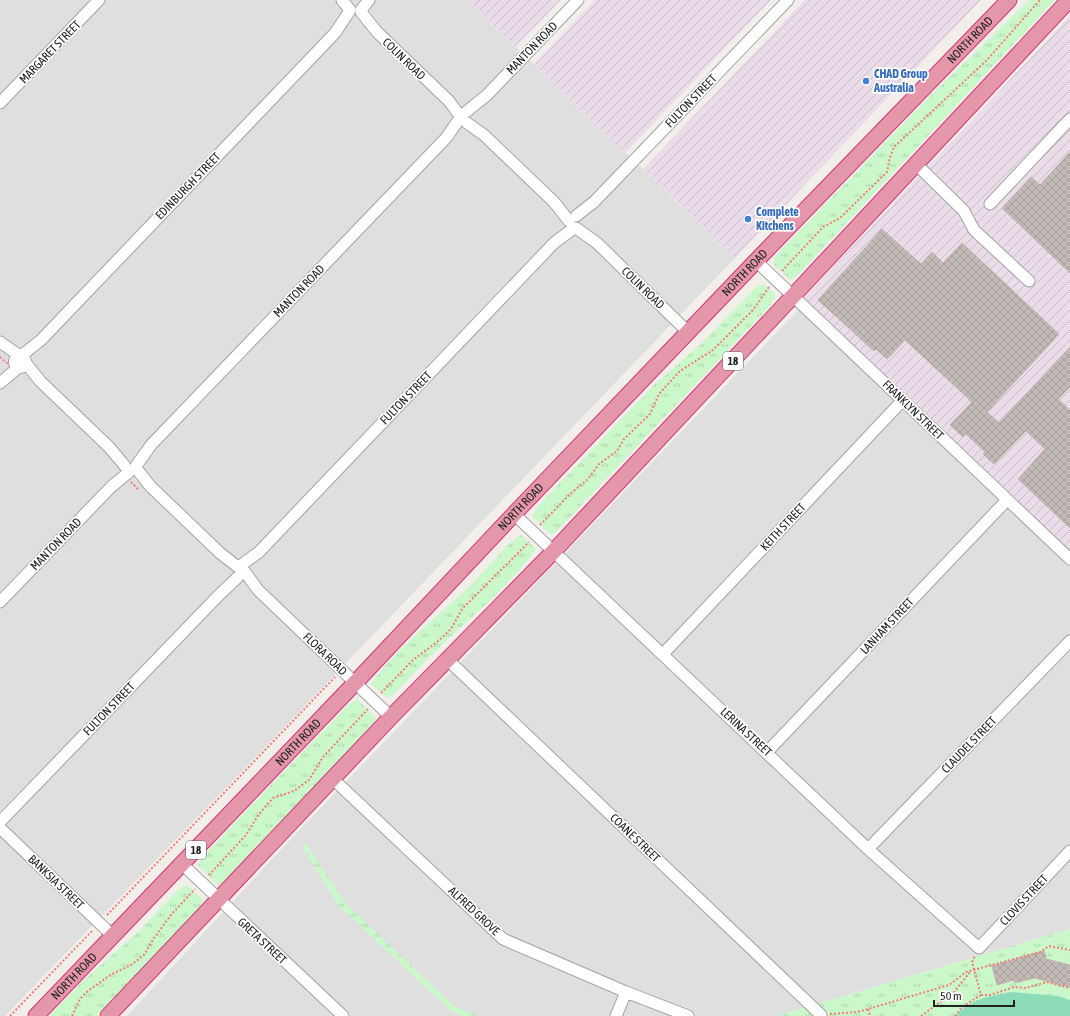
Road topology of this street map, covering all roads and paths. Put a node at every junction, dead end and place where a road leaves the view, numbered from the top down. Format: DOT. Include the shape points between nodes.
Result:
graph roads {
  1 [pos="99,0"];
  2 [pos="342,0"];
  3 [pos="369,0"];
  4 [pos="578,0"];
  5 [pos="788,0"];
  6 [pos="1009,0"];
  7 [pos="1040,0"];
  8 [pos="1068,0"];
  9 [pos="355,9"];
  10 [pos="0,103"];
  11 [pos="466,117"];
  12 [pos="1070,119"];
  13 [pos="916,164"];
  14 [pos="990,204"];
  15 [pos="575,222"];
  16 [pos="756,261"];
  17 [pos="775,280"];
  18 [pos="1029,281"];
  19 [pos="793,296"];
  20 [pos="689,333"];
  21 [pos="0,343"];
  22 [pos="0,357"];
  23 [pos="19,362"];
  24 [pos="0,383"];
  25 [pos="903,400"];
  26 [pos="129,468"];
  27 [pos="146,489"];
  28 [pos="1007,500"];
  29 [pos="514,514"];
  30 [pos="535,533"];
  31 [pos="554,552"];
  32 [pos="1070,559"];
  33 [pos="240,572"];
  34 [pos="0,602"];
  35 [pos="1070,641"];
  36 [pos="663,654"];
  37 [pos="448,660"];
  38 [pos="335,677"];
  39 [pos="355,683"];
  40 [pos="374,701"];
  41 [pos="391,717"];
  42 [pos="768,752"];
  43 [pos="333,779"];
  44 [pos="0,822"];
  45 [pos="0,828"];
  46 [pos="868,849"];
  47 [pos="1070,851"];
  48 [pos="182,864"];
  49 [pos="201,882"];
  50 [pos="218,900"];
  51 [pos="99,923"];
  52 [pos="113,936"];
  53 [pos="978,948"];
  54 [pos="1070,950"];
  55 [pos="974,970"];
  56 [pos="971,971"];
  57 [pos="1070,988"];
  58 [pos="626,992"];
  59 [pos="981,996"];
  60 [pos="868,1009"];
  61 [pos="341,1015"];
  62 [pos="821,1015"];
  63 [pos="10,1016"];
  64 [pos="36,1016"];
  65 [pos="72,1016"];
  66 [pos="108,1016"];
  67 [pos="616,1016"];
  68 [pos="688,1016"];
  69 [pos="870,1016"];
  70 [pos="921,1016"];
  71 [pos="955,1016"];
  1 -- 10 [label="street, MARGARET STREET"];
  2 -- 9 [label="street, COLIN ROAD"];
  3 -- 9 [label="street, EDINBURGH STREET"];
  4 -- 11 [label="street, MANTON ROAD"];
  5 -- 15 [label="street, FULTON STREET"];
  6 -- 16 [label="highway, NORTH ROAD / 18"];
  7 -- 17 [label="path" via="988,60 894,147 887,172 840,218 823,227"];
  8 -- 13 [label="highway, 18"];
  9 -- 11 [label="street, COLIN ROAD"];
  9 -- 23 [label="street, EDINBURGH STREET" via="335,33"];
  11 -- 15 [label="street, COLIN ROAD"];
  11 -- 26 [label="street, MANTON ROAD"];
  12 -- 14 [label="street"];
  13 -- 18 [label="street" via="964,211 974,230"];
  13 -- 19 [label="highway, 18"];
  15 -- 20 [label="street, COLIN ROAD"];
  15 -- 33 [label="street, FULTON STREET"];
  16 -- 17 [label="street, FRANKLYN STREET"];
  16 -- 20 [label="highway, NORTH ROAD / 18"];
  17 -- 19 [label="street, FRANKLYN STREET"];
  17 -- 30 [label="path" via="753,310 713,350 680,371 659,394 650,414 624,439 616,451 599,464 587,480 541,523"];
  19 -- 25 [label="street, FRANKLYN STREET"];
  19 -- 31 [label="highway, 18"];
  20 -- 29 [label="highway, NORTH ROAD / 18"];
  21 -- 23 [label="street, FLORA ROAD"];
  22 -- 23 [label="path"];
  23 -- 24 [label="street, EDINBURGH STREET"];
  23 -- 26 [label="street, FLORA ROAD"];
  25 -- 28 [label="street, FRANKLYN STREET"];
  25 -- 36 [label="street, KEITH STREET"];
  26 -- 27 [label="street, FLORA ROAD"];
  26 -- 27 [label="path"];
  26 -- 34 [label="street, MANTON ROAD"];
  27 -- 33 [label="street, FLORA ROAD"];
  28 -- 32 [label="street, FRANKLYN STREET"];
  28 -- 42 [label="street, LANHAM STREET"];
  29 -- 30 [label="street, LERINA STREET"];
  29 -- 39 [label="highway, NORTH ROAD / 18"];
  30 -- 31 [label="street, LERINA STREET"];
  30 -- 40 [label="path" via="526,546 462,609 451,629 413,660"];
  31 -- 36 [label="street, LERINA STREET"];
  31 -- 37 [label="highway, 18"];
  33 -- 39 [label="street, FLORA ROAD"];
  33 -- 44 [label="street, FULTON STREET"];
  35 -- 46 [label="street, CLAUDEL STREET"];
  36 -- 42 [label="street, LERINA STREET"];
  37 -- 41 [label="highway, 18"];
  37 -- 62 [label="street, COANE STREET"];
  38 -- 51 [label="path"];
  39 -- 40 [label="street, FLORA ROAD"];
  39 -- 48 [label="highway, NORTH ROAD / 18"];
  40 -- 41 [label="street, FLORA ROAD"];
  40 -- 49 [label="path" via="323,757 309,780 294,791 273,798 246,835"];
  41 -- 43 [label="highway, 18"];
  42 -- 46 [label="street, LERINA STREET"];
  43 -- 50 [label="highway, 18"];
  43 -- 58 [label="street, ALFRED GROVE" via="503,939"];
  45 -- 51 [label="street, BANKSIA STREET"];
  46 -- 53 [label="street, LERINA STREET"];
  47 -- 53 [label="street, CLOVIS STREET"];
  48 -- 49 [label="street, GRETA STREET"];
  48 -- 52 [label="highway, NORTH ROAD / 18"];
  49 -- 50 [label="street, GRETA STREET"];
  49 -- 65 [label="path" via="154,938 144,955 131,966 112,974 89,990 80,1000"];
  50 -- 61 [label="street, GRETA STREET"];
  50 -- 66 [label="highway, 18"];
  51 -- 52 [label="street, BANKSIA STREET"];
  51 -- 63 [label="path"];
  52 -- 64 [label="highway, NORTH ROAD / 18"];
  53 -- 55 [label="path" via="972,962"];
  54 -- 55 [label="path" via="1049,946 1040,952"];
  55 -- 56 [label="path"];
  55 -- 59 [label="path"];
  56 -- 60 [label="path" via="949,985"];
  56 -- 70 [label="path" via="954,992"];
  57 -- 59 [label="path" via="1047,982"];
  58 -- 67 [label="street"];
  58 -- 68 [label="street, ALFRED GROVE"];
  59 -- 71 [label="path" via="962,1007"];
  60 -- 62 [label="path"];
  60 -- 69 [label="path"];
}
